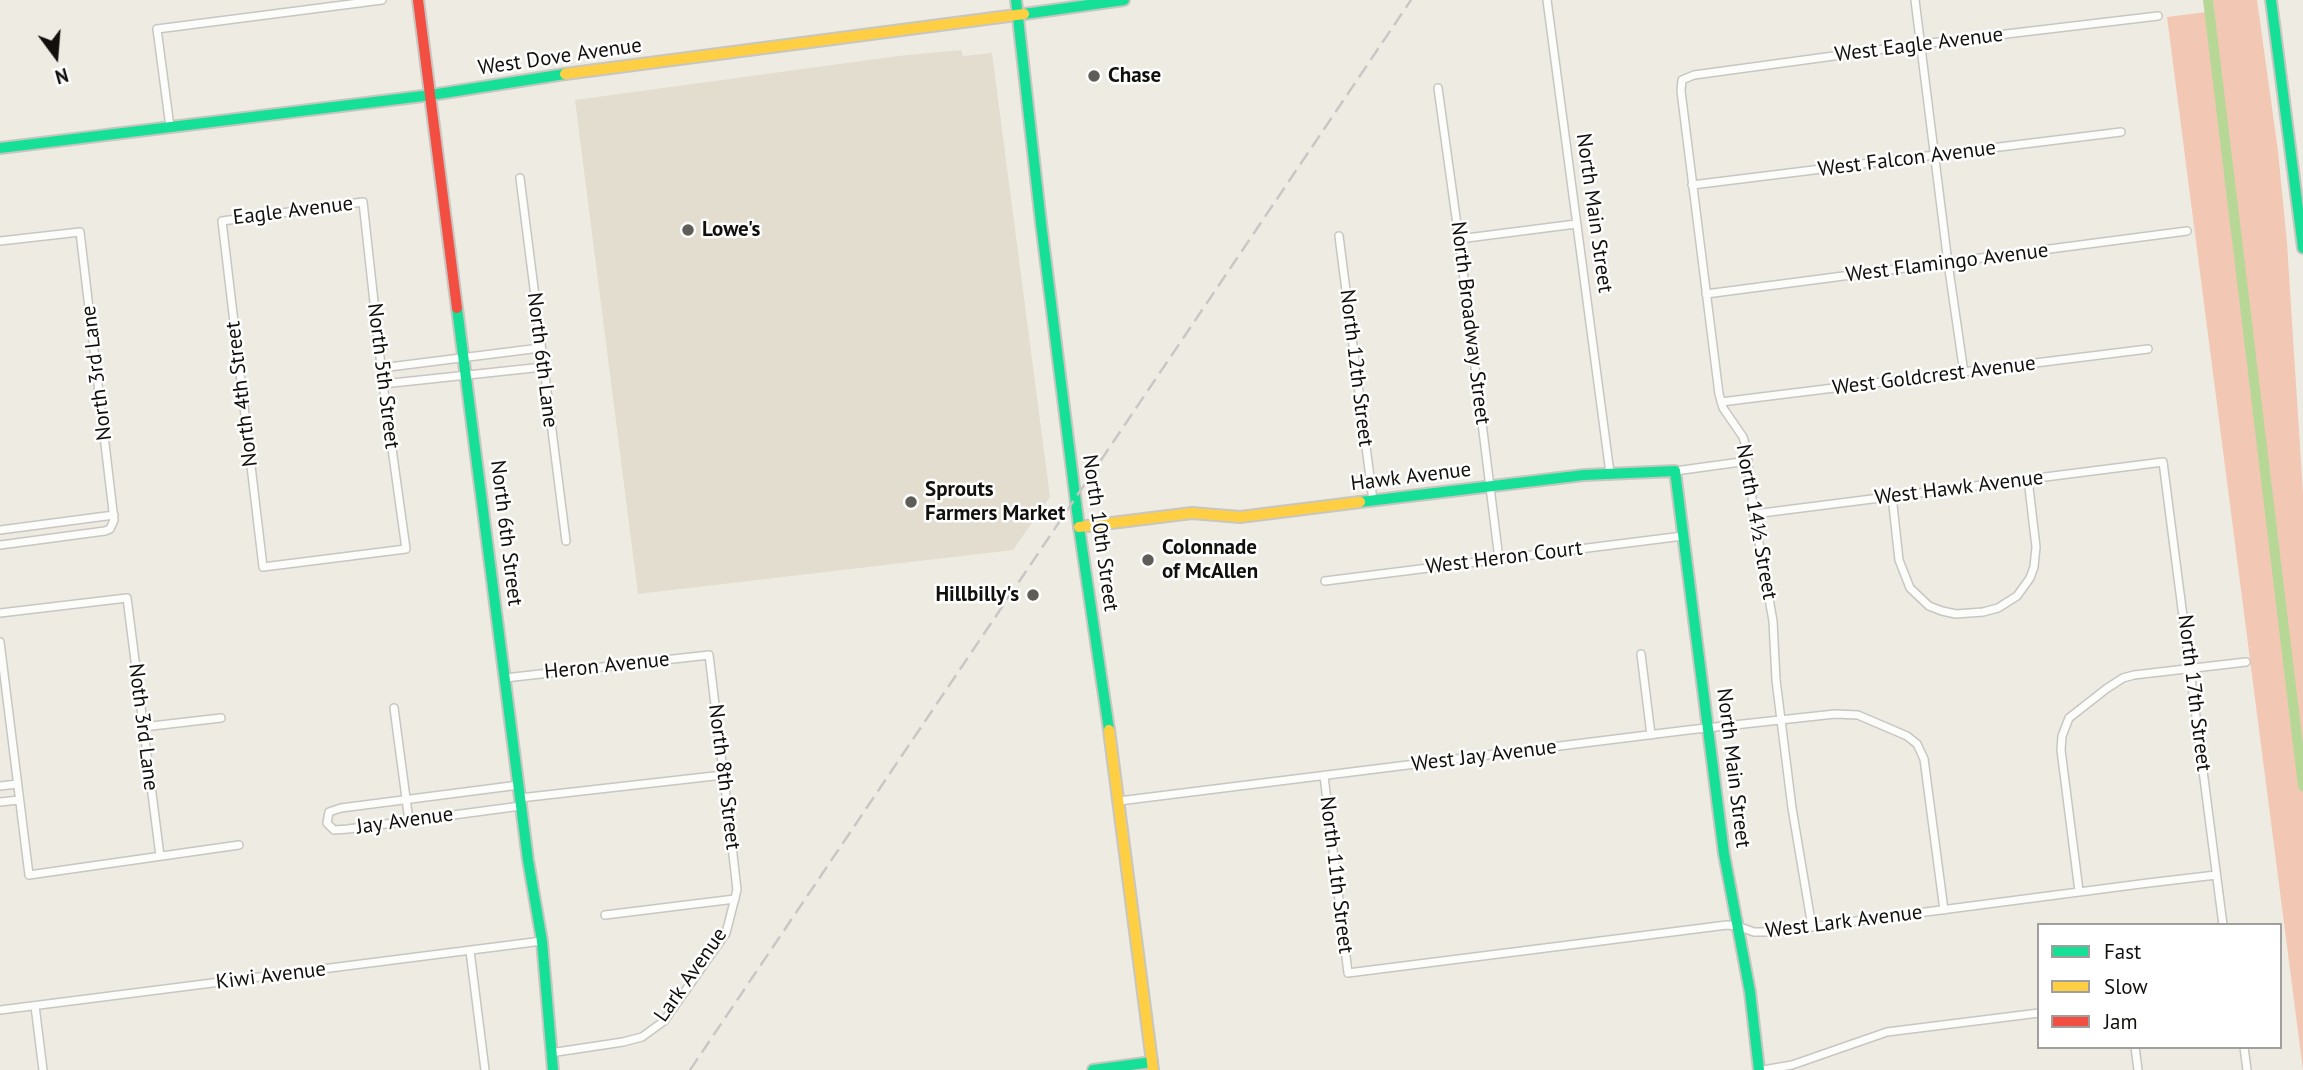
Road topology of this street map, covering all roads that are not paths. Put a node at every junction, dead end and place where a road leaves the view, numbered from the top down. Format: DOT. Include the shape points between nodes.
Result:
graph roads {
  1 [pos="382,0"];
  2 [pos="418,0"];
  3 [pos="1016,0"];
  4 [pos="1124,0"];
  5 [pos="1547,0"];
  6 [pos="1915,0"];
  7 [pos="2272,0"];
  8 [pos="1018,14"];
  9 [pos="2158,16"];
  10 [pos="1922,44"];
  11 [pos="1682,80"];
  12 [pos="1437,88"];
  13 [pos="431,95"];
  14 [pos="170,127"];
  15 [pos="2121,132"];
  16 [pos="0,148"];
  17 [pos="1936,155"];
  18 [pos="520,178"];
  19 [pos="1692,185"];
  20 [pos="363,202"];
  21 [pos="222,221"];
  22 [pos="1576,224"];
  23 [pos="2187,231"];
  24 [pos="1339,236"];
  25 [pos="1460,239"];
  26 [pos="0,241"];
  27 [pos="2303,248"];
  28 [pos="1948,263"];
  29 [pos="1706,294"];
  30 [pos="540,348"];
  31 [pos="2148,349"];
  32 [pos="464,357"];
  33 [pos="543,367"];
  34 [pos="381,368"];
  35 [pos="1964,373"];
  36 [pos="467,375"];
  37 [pos="383,384"];
  38 [pos="1721,402"];
  39 [pos="1748,460"];
  40 [pos="2163,462"];
  41 [pos="1675,471"];
  42 [pos="1610,473"];
  43 [pos="2028,479"];
  44 [pos="1490,486"];
  45 [pos="1892,496"];
  46 [pos="1373,501"];
  47 [pos="1754,514"];
  48 [pos="114,515"];
  49 [pos="1079,527"];
  50 [pos="0,530"];
  51 [pos="1683,536"];
  52 [pos="566,541"];
  53 [pos="0,545"];
  54 [pos="407,549"];
  55 [pos="1499,559"];
  56 [pos="1325,580"];
  57 [pos="0,613"];
  58 [pos="0,642"];
  59 [pos="1641,654"];
  60 [pos="709,655"];
  61 [pos="2246,662"];
  62 [pos="2191,668"];
  63 [pos="505,678"];
  64 [pos="394,708"];
  65 [pos="221,718"];
  66 [pos="1781,720"];
  67 [pos="143,727"];
  68 [pos="1708,729"];
  69 [pos="1651,735"];
  70 [pos="723,775"];
  71 [pos="1324,776"];
  72 [pos="17,784"];
  73 [pos="519,785"];
  74 [pos="0,786"];
  75 [pos="19,800"];
  76 [pos="406,800"];
  77 [pos="1119,801"];
  78 [pos="0,802"];
  79 [pos="521,802"];
  80 [pos="409,821"];
  81 [pos="239,845"];
  82 [pos="160,856"];
  83 [pos="2216,875"];
  84 [pos="2079,891"];
  85 [pos="735,899"];
  86 [pos="1944,910"];
  87 [pos="604,915"];
  88 [pos="2223,923"];
  89 [pos="1737,926"];
  90 [pos="1812,928"];
  91 [pos="542,941"];
  92 [pos="470,951"];
  93 [pos="1348,973"];
  94 [pos="35,1006"];
  95 [pos="0,1010"];
  96 [pos="2037,1013"];
  97 [pos="2135,1049"];
  98 [pos="2244,1049"];
  99 [pos="550,1053"];
  100 [pos="1153,1066"];
  101 [pos="43,1070"];
  102 [pos="485,1070"];
  103 [pos="553,1070"];
  104 [pos="1093,1070"];
  105 [pos="1761,1070"];
  106 [pos="2138,1070"];
  107 [pos="2247,1070"];
  1 -- 14 [label="street" via="157,29"];
  2 -- 13 [label="main road, North 6th Street"];
  3 -- 8 [label="main road, North 10th Street"];
  4 -- 8 [label="main road, West Dove Avenue"];
  5 -- 22 [label="street, North Main Street"];
  6 -- 10 [label="street"];
  7 -- 27 [label="main road"];
  8 -- 13 [label="main road, West Dove Avenue"];
  8 -- 49 [label="main road, North 10th Street"];
  9 -- 10 [label="street, West Eagle Avenue"];
  10 -- 11 [label="street, West Eagle Avenue"];
  10 -- 17 [label="street"];
  11 -- 19 [label="street, North 14½ Street"];
  12 -- 25 [label="street, North Broadway Street"];
  13 -- 14 [label="main road, West Dove Avenue"];
  13 -- 32 [label="main road, North 6th Street"];
  14 -- 16 [label="main road, West Dove Avenue"];
  15 -- 17 [label="street, West Falcon Avenue"];
  17 -- 19 [label="street, West Falcon Avenue"];
  17 -- 28 [label="street"];
  18 -- 30 [label="street, North 6th Lane"];
  19 -- 29 [label="street, North 14½ Street"];
  20 -- 21 [label="street, Eagle Avenue"];
  20 -- 34 [label="street, North 5th Street"];
  21 -- 54 [label="street, North 4th Street" via="263,567"];
  22 -- 25 [label="street"];
  22 -- 42 [label="street, North Main Street"];
  23 -- 28 [label="street, West Flamingo Avenue"];
  24 -- 46 [label="street, North 12th Street"];
  25 -- 44 [label="street, North Broadway Street"];
  26 -- 48 [label="street, North 3rd Lane" via="80,232"];
  28 -- 29 [label="street, West Flamingo Avenue"];
  28 -- 35 [label="street"];
  29 -- 38 [label="street, North 14½ Street"];
  30 -- 32 [label="street"];
  30 -- 33 [label="street, North 6th Lane"];
  31 -- 35 [label="street, West Goldcrest Avenue"];
  32 -- 34 [label="street"];
  32 -- 36 [label="main road, North 6th Street"];
  33 -- 36 [label="street"];
  33 -- 52 [label="street, North 6th Lane"];
  34 -- 37 [label="street, North 5th Street"];
  35 -- 38 [label="street, West Goldcrest Avenue"];
  36 -- 37 [label="street"];
  36 -- 63 [label="main road, North 6th Street"];
  37 -- 54 [label="street, North 5th Street"];
  38 -- 39 [label="street, North 14½ Street" via="1743,437"];
  39 -- 41 [label="street, Hawk Avenue"];
  39 -- 47 [label="street, North 14½ Street"];
  40 -- 43 [label="street, West Hawk Avenue"];
  40 -- 62 [label="street, North 17th Street"];
  41 -- 42 [label="main road, Hawk Avenue"];
  41 -- 51 [label="main road, North Main Street"];
  42 -- 44 [label="main road, Hawk Avenue"];
  43 -- 45 [label="street, West Hawk Avenue"];
  43 -- 45 [label="street" via="2034,567 2017,596 1983,612 1942,611 1910,588 1899,560"];
  44 -- 46 [label="main road, Hawk Avenue"];
  44 -- 55 [label="street, North Broadway Street"];
  45 -- 47 [label="street, West Hawk Avenue"];
  46 -- 49 [label="main road, Hawk Avenue" via="1240,517 1192,513"];
  47 -- 66 [label="street, North 14½ Street" via="1773,621"];
  48 -- 50 [label="street"];
  48 -- 53 [label="street" via="113,524 105,531"];
  49 -- 77 [label="main road, North 10th Street"];
  51 -- 55 [label="street, West Heron Court"];
  51 -- 68 [label="main road, North Main Street"];
  55 -- 56 [label="street, West Heron Court"];
  57 -- 67 [label="street, Noth 3rd Lane" via="127,598"];
  58 -- 72 [label="street"];
  59 -- 69 [label="street"];
  60 -- 63 [label="street, Heron Avenue"];
  60 -- 70 [label="street, North 8th Street"];
  61 -- 62 [label="street"];
  62 -- 83 [label="street, North 17th Street"];
  62 -- 84 [label="street" via="2123,678 2069,718 2061,750"];
  63 -- 73 [label="main road, North 6th Street"];
  64 -- 76 [label="street"];
  65 -- 67 [label="street"];
  66 -- 68 [label="street, West Jay Avenue"];
  66 -- 86 [label="street, West Jay Avenue" via="1835,714 1867,718 1917,744 1926,765"];
  66 -- 90 [label="street, North 14½ Street"];
  67 -- 82 [label="street, Noth 3rd Lane"];
  68 -- 69 [label="street, West Jay Avenue"];
  68 -- 89 [label="main road, North Main Street"];
  69 -- 71 [label="street, West Jay Avenue"];
  70 -- 79 [label="street, Jay Avenue"];
  70 -- 85 [label="street, North 8th Street"];
  71 -- 77 [label="street, West Jay Avenue"];
  71 -- 93 [label="street, North 11th Street"];
  72 -- 74 [label="street"];
  72 -- 75 [label="street"];
  73 -- 76 [label="street, Jay Avenue"];
  73 -- 79 [label="main road, North 6th Street"];
  75 -- 78 [label="street"];
  75 -- 82 [label="street" via="29,875"];
  76 -- 80 [label="street"];
  76 -- 80 [label="street, Jay Avenue" via="341,808 329,812 327,823 339,830"];
  77 -- 100 [label="main road, North 10th Street"];
  79 -- 80 [label="street, Jay Avenue"];
  79 -- 91 [label="main road, North 6th Street"];
  81 -- 82 [label="street"];
  83 -- 84 [label="street, West Lark Avenue"];
  83 -- 88 [label="street, North 17th Street"];
  84 -- 86 [label="street, West Lark Avenue"];
  85 -- 87 [label="street"];
  85 -- 99 [label="street, Lark Avenue" via="726,933 664,1021 642,1037"];
  86 -- 90 [label="street, West Lark Avenue"];
  89 -- 90 [label="street, West Lark Avenue" via="1754,932"];
  89 -- 93 [label="street, West Lark Avenue"];
  89 -- 105 [label="main road, North Main Street"];
  91 -- 92 [label="street, Kiwi Avenue"];
  91 -- 99 [label="main road, North 6th Street"];
  92 -- 94 [label="street, Kiwi Avenue"];
  92 -- 102 [label="street"];
  94 -- 95 [label="street, Kiwi Avenue"];
  94 -- 101 [label="street"];
  96 -- 105 [label="street" via="1886,1031 1792,1065"];
  97 -- 106 [label="street"];
  98 -- 107 [label="street"];
  99 -- 103 [label="main road, North 6th Street"];
  100 -- 104 [label="main road"];
}
